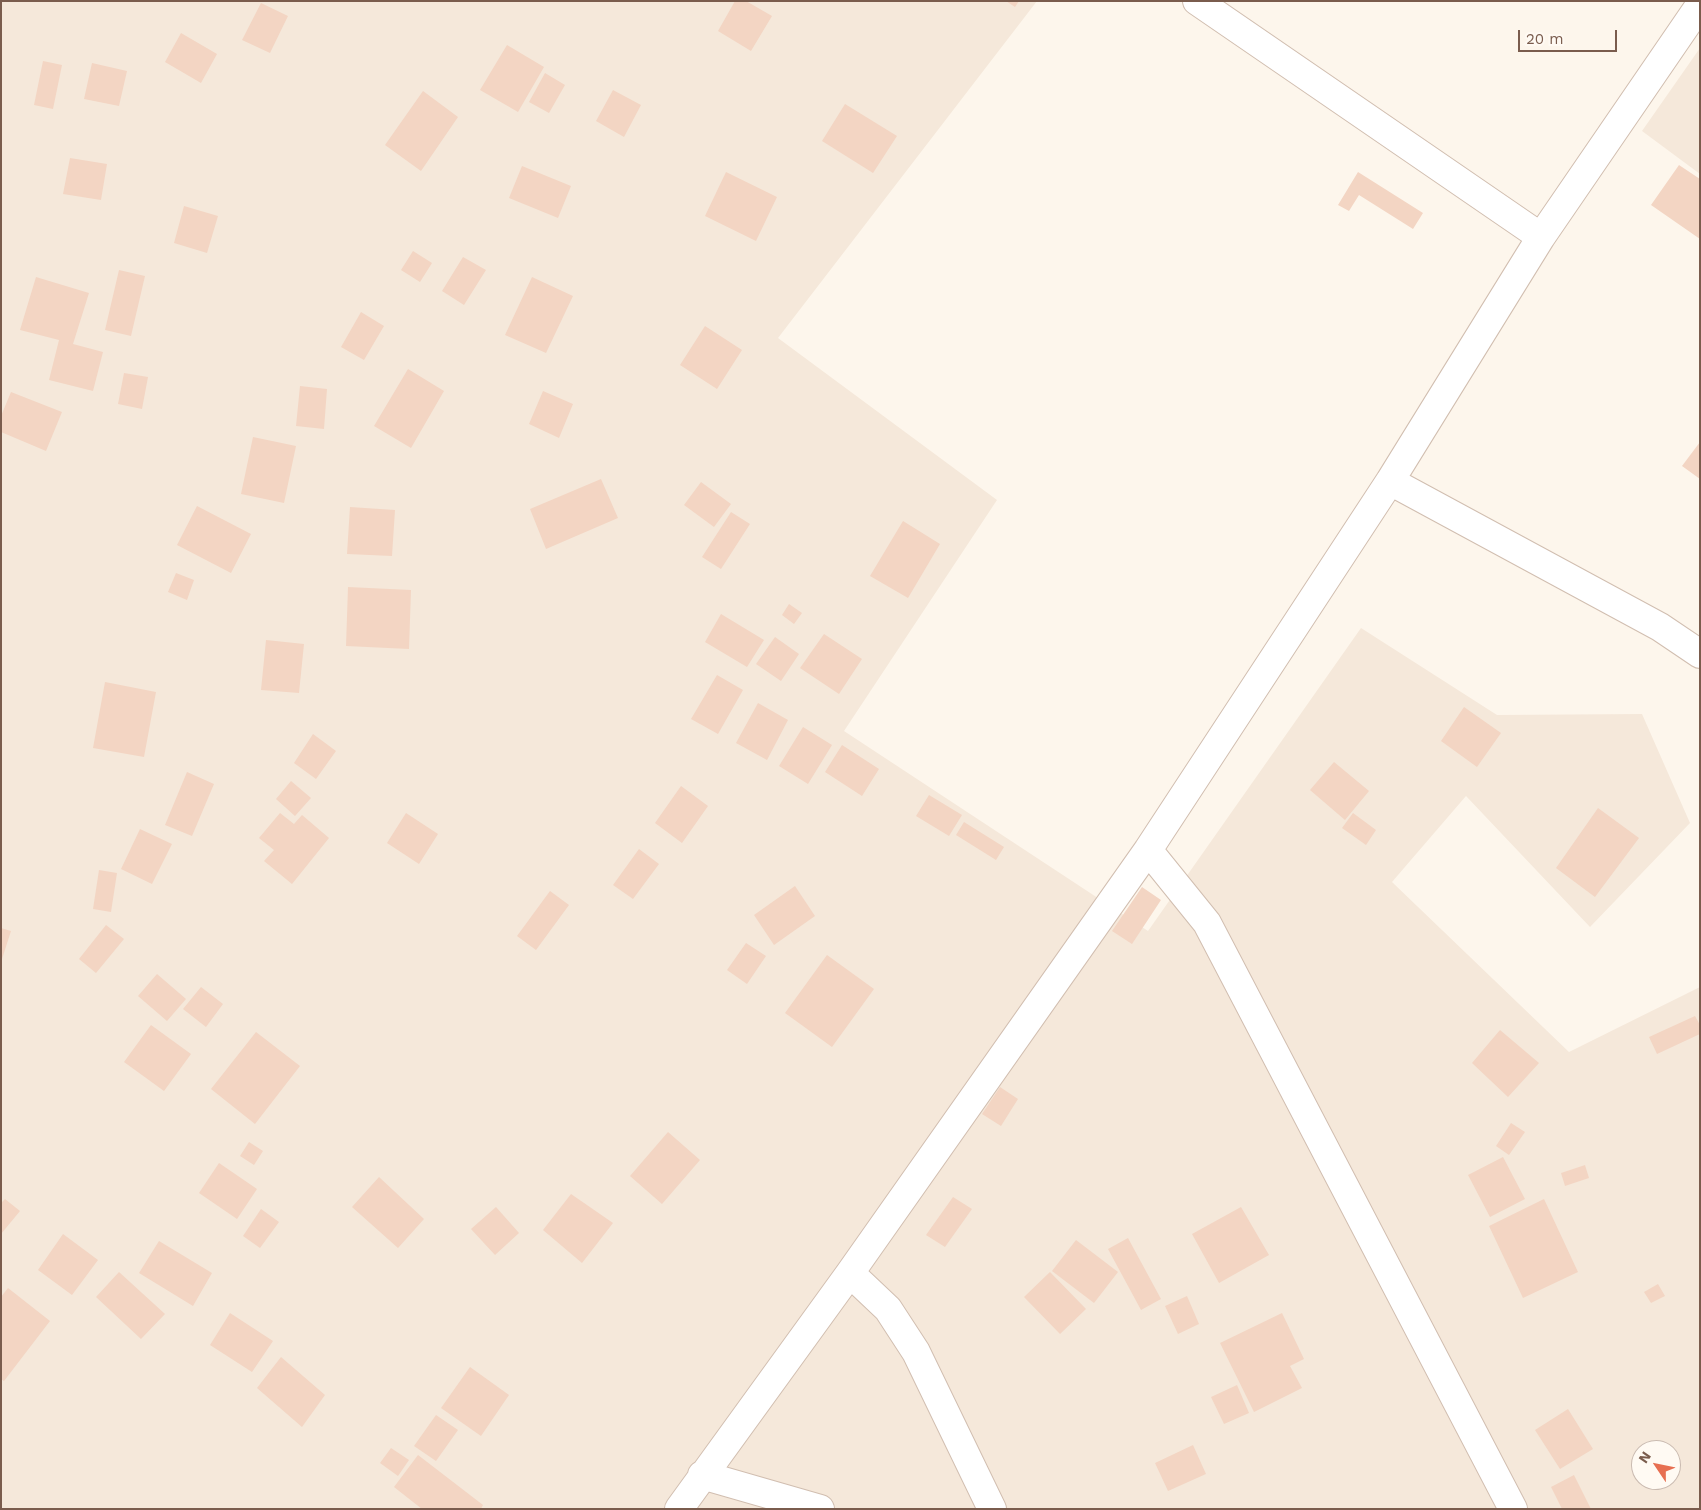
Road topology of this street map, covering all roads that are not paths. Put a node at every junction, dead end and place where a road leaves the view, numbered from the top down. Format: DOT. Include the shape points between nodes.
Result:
graph roads {
  1 [pos="1197,1"];
  2 [pos="1697,14"];
  3 [pos="1541,237"];
  4 [pos="1390,481"];
  5 [pos="1700,654"];
  6 [pos="1148,850"];
  7 [pos="850,1273"];
  8 [pos="702,1475"];
  9 [pos="679,1509"];
  10 [pos="820,1509"];
  11 [pos="992,1509"];
  12 [pos="1513,1509"];
  1 -- 3 [label="street"];
  2 -- 3 [label="street"];
  3 -- 4 [label="street"];
  4 -- 5 [label="street" via="1660,627"];
  4 -- 6 [label="street"];
  6 -- 7 [label="street"];
  6 -- 12 [label="street" via="1207,922"];
  7 -- 8 [label="street"];
  7 -- 11 [label="street" via="888,1310 916,1352"];
  8 -- 9 [label="street"];
  8 -- 10 [label="street"];
}
